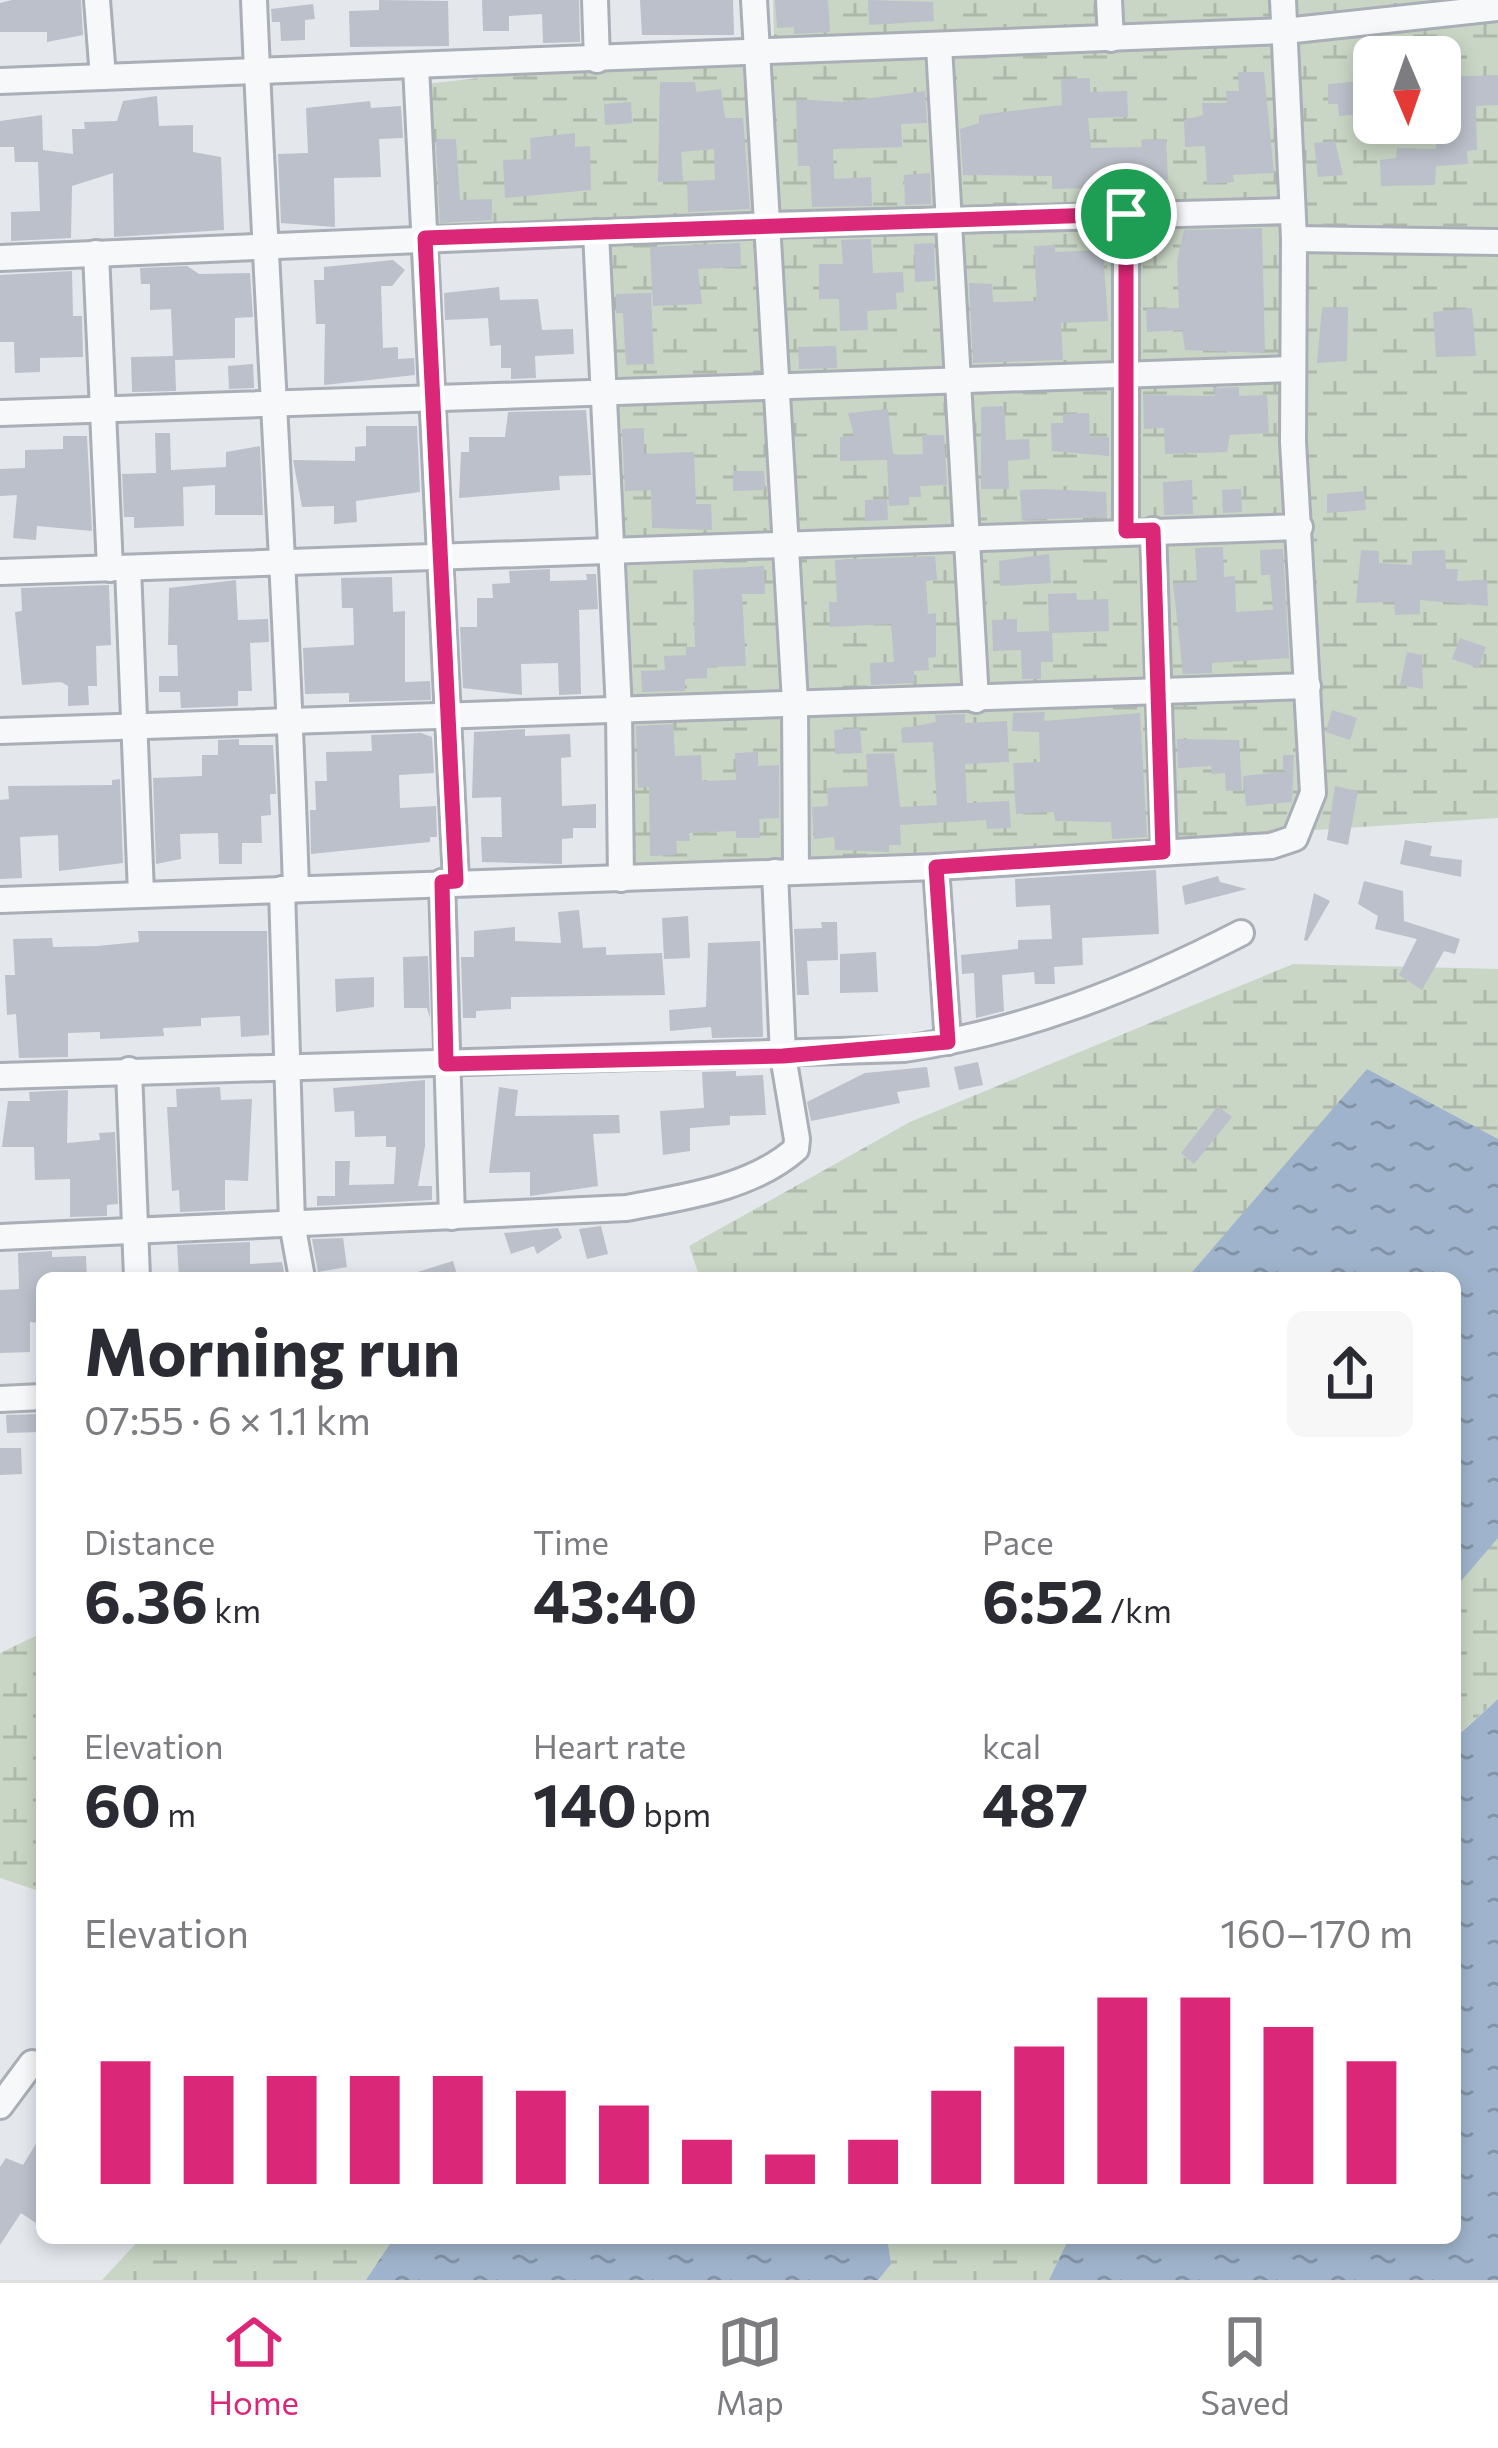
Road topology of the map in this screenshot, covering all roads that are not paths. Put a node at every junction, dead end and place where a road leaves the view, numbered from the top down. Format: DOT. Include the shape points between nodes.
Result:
graph roads {
  1 [pos="97,0"];
  2 [pos="254,0"];
  3 [pos="595,0"];
  4 [pos="754,0"];
  5 [pos="1109,0"];
  6 [pos="1283,0"];
  7 [pos="1498,8"];
  8 [pos="1285,31"];
  9 [pos="1111,39"];
  10 [pos="939,46"];
  11 [pos="755,55"];
  12 [pos="597,60"];
  13 [pos="416,66"];
  14 [pos="257,69"];
  15 [pos="103,77"];
  16 [pos="0,81"];
  17 [pos="1292,211"];
  18 [pos="1126,214"];
  19 [pos="951,220"];
  20 [pos="770,225"];
  21 [pos="596,232"];
  22 [pos="425,238"];
  23 [pos="1294,239"];
  24 [pos="1498,242"];
  25 [pos="263,245"];
  26 [pos="96,254"];
  27 [pos="0,258"];
  28 [pos="1292,369"];
  29 [pos="1125,372"];
  30 [pos="958,376"];
  31 [pos="776,387"];
  32 [pos="599,392"];
  33 [pos="433,400"];
  34 [pos="275,402"];
  35 [pos="103,408"];
  36 [pos="0,413"];
  37 [pos="1300,527"];
  38 [pos="1153,530"];
  39 [pos="1126,531"];
  40 [pos="966,537"];
  41 [pos="782,543"];
  42 [pos="611,549"];
  43 [pos="444,556"];
  44 [pos="286,560"];
  45 [pos="119,568"];
  46 [pos="0,572"];
  47 [pos="1308,686"];
  48 [pos="1159,692"];
  49 [pos="976,700"];
  50 [pos="796,702"];
  51 [pos="619,711"];
  52 [pos="450,716"];
  53 [pos="291,723"];
  54 [pos="134,727"];
  55 [pos="0,730"];
  56 [pos="1163,852"];
  57 [pos="936,867"];
  58 [pos="786,872"];
  59 [pos="621,879"];
  60 [pos="449,881"];
  61 [pos="289,889"];
  62 [pos="141,893"];
  63 [pos="0,900"];
  64 [pos="1241,933"];
  65 [pos="948,1042"];
  66 [pos="783,1056"];
  67 [pos="446,1064"];
  68 [pos="286,1068"];
  69 [pos="129,1070"];
  70 [pos="0,1076"];
  71 [pos="452,1217"];
  72 [pos="292,1223"];
  73 [pos="136,1233"];
  74 [pos="0,1237"];
  75 [pos="137,1272"];
  76 [pos="301,1272"];
  77 [pos="36,1397"];
  78 [pos="0,1399"];
  79 [pos="32,2063"];
  80 [pos="0,2106"];
  1 -- 15 [label="street"];
  2 -- 14 [label="street"];
  3 -- 12 [label="street"];
  4 -- 11 [label="street"];
  5 -- 9 [label="street"];
  6 -- 8 [label="street"];
  7 -- 8 [label="street"];
  8 -- 9 [label="street"];
  8 -- 17 [label="street"];
  9 -- 10 [label="street"];
  10 -- 11 [label="street"];
  10 -- 19 [label="street"];
  11 -- 12 [label="street"];
  11 -- 20 [label="street"];
  12 -- 13 [label="street"];
  13 -- 14 [label="street"];
  13 -- 22 [label="street"];
  14 -- 15 [label="street"];
  14 -- 25 [label="street"];
  15 -- 16 [label="street"];
  17 -- 18 [label="street"];
  17 -- 23 [label="street"];
  18 -- 19 [label="street"];
  18 -- 29 [label="street"];
  19 -- 20 [label="street"];
  19 -- 30 [label="street"];
  20 -- 21 [label="street"];
  20 -- 31 [label="street"];
  21 -- 22 [label="street"];
  21 -- 32 [label="street"];
  22 -- 25 [label="street"];
  22 -- 33 [label="street"];
  23 -- 24 [label="street"];
  23 -- 28 [label="street"];
  25 -- 26 [label="street"];
  25 -- 34 [label="street"];
  26 -- 27 [label="street"];
  26 -- 35 [label="street"];
  28 -- 29 [label="street"];
  28 -- 37 [label="street"];
  29 -- 30 [label="street"];
  29 -- 39 [label="street"];
  30 -- 31 [label="street"];
  30 -- 40 [label="street"];
  31 -- 32 [label="street"];
  31 -- 41 [label="street"];
  32 -- 33 [label="street"];
  32 -- 42 [label="street"];
  33 -- 34 [label="street"];
  33 -- 43 [label="street"];
  34 -- 35 [label="street"];
  34 -- 44 [label="street"];
  35 -- 36 [label="street"];
  35 -- 45 [label="street"];
  37 -- 38 [label="street"];
  37 -- 47 [label="street"];
  38 -- 39 [label="street"];
  38 -- 48 [label="street"];
  39 -- 40 [label="street"];
  40 -- 41 [label="street"];
  40 -- 49 [label="street"];
  41 -- 42 [label="street"];
  41 -- 50 [label="street"];
  42 -- 43 [label="street"];
  42 -- 51 [label="street"];
  43 -- 44 [label="street"];
  43 -- 52 [label="street"];
  44 -- 45 [label="street"];
  44 -- 53 [label="street"];
  45 -- 46 [label="street"];
  45 -- 54 [label="street"];
  47 -- 48 [label="street"];
  47 -- 56 [label="street" via="1313,793 1295,838"];
  48 -- 49 [label="street"];
  48 -- 56 [label="street"];
  49 -- 50 [label="street"];
  50 -- 51 [label="street"];
  50 -- 58 [label="street"];
  51 -- 52 [label="street"];
  51 -- 59 [label="street"];
  52 -- 53 [label="street"];
  52 -- 60 [label="street"];
  53 -- 54 [label="street"];
  53 -- 61 [label="street"];
  54 -- 55 [label="street"];
  54 -- 62 [label="street"];
  56 -- 57 [label="street"];
  57 -- 58 [label="street"];
  57 -- 65 [label="street"];
  58 -- 59 [label="street"];
  58 -- 66 [label="street"];
  59 -- 60 [label="street"];
  60 -- 61 [label="street"];
  60 -- 67 [label="street"];
  61 -- 62 [label="street"];
  61 -- 68 [label="street"];
  62 -- 63 [label="street"];
  64 -- 65 [label="street" via="1071,1009"];
  65 -- 66 [label="street"];
  66 -- 67 [label="street"];
  66 -- 71 [label="street" via="797,1139 776,1167 626,1208"];
  67 -- 68 [label="street"];
  67 -- 71 [label="street"];
  68 -- 69 [label="street"];
  68 -- 72 [label="street"];
  69 -- 70 [label="street"];
  69 -- 73 [label="street"];
  71 -- 72 [label="street"];
  72 -- 73 [label="street"];
  72 -- 76 [label="street"];
  73 -- 74 [label="street"];
  73 -- 75 [label="street"];
  77 -- 78 [label="street"];
  79 -- 80 [label="street"];
}
